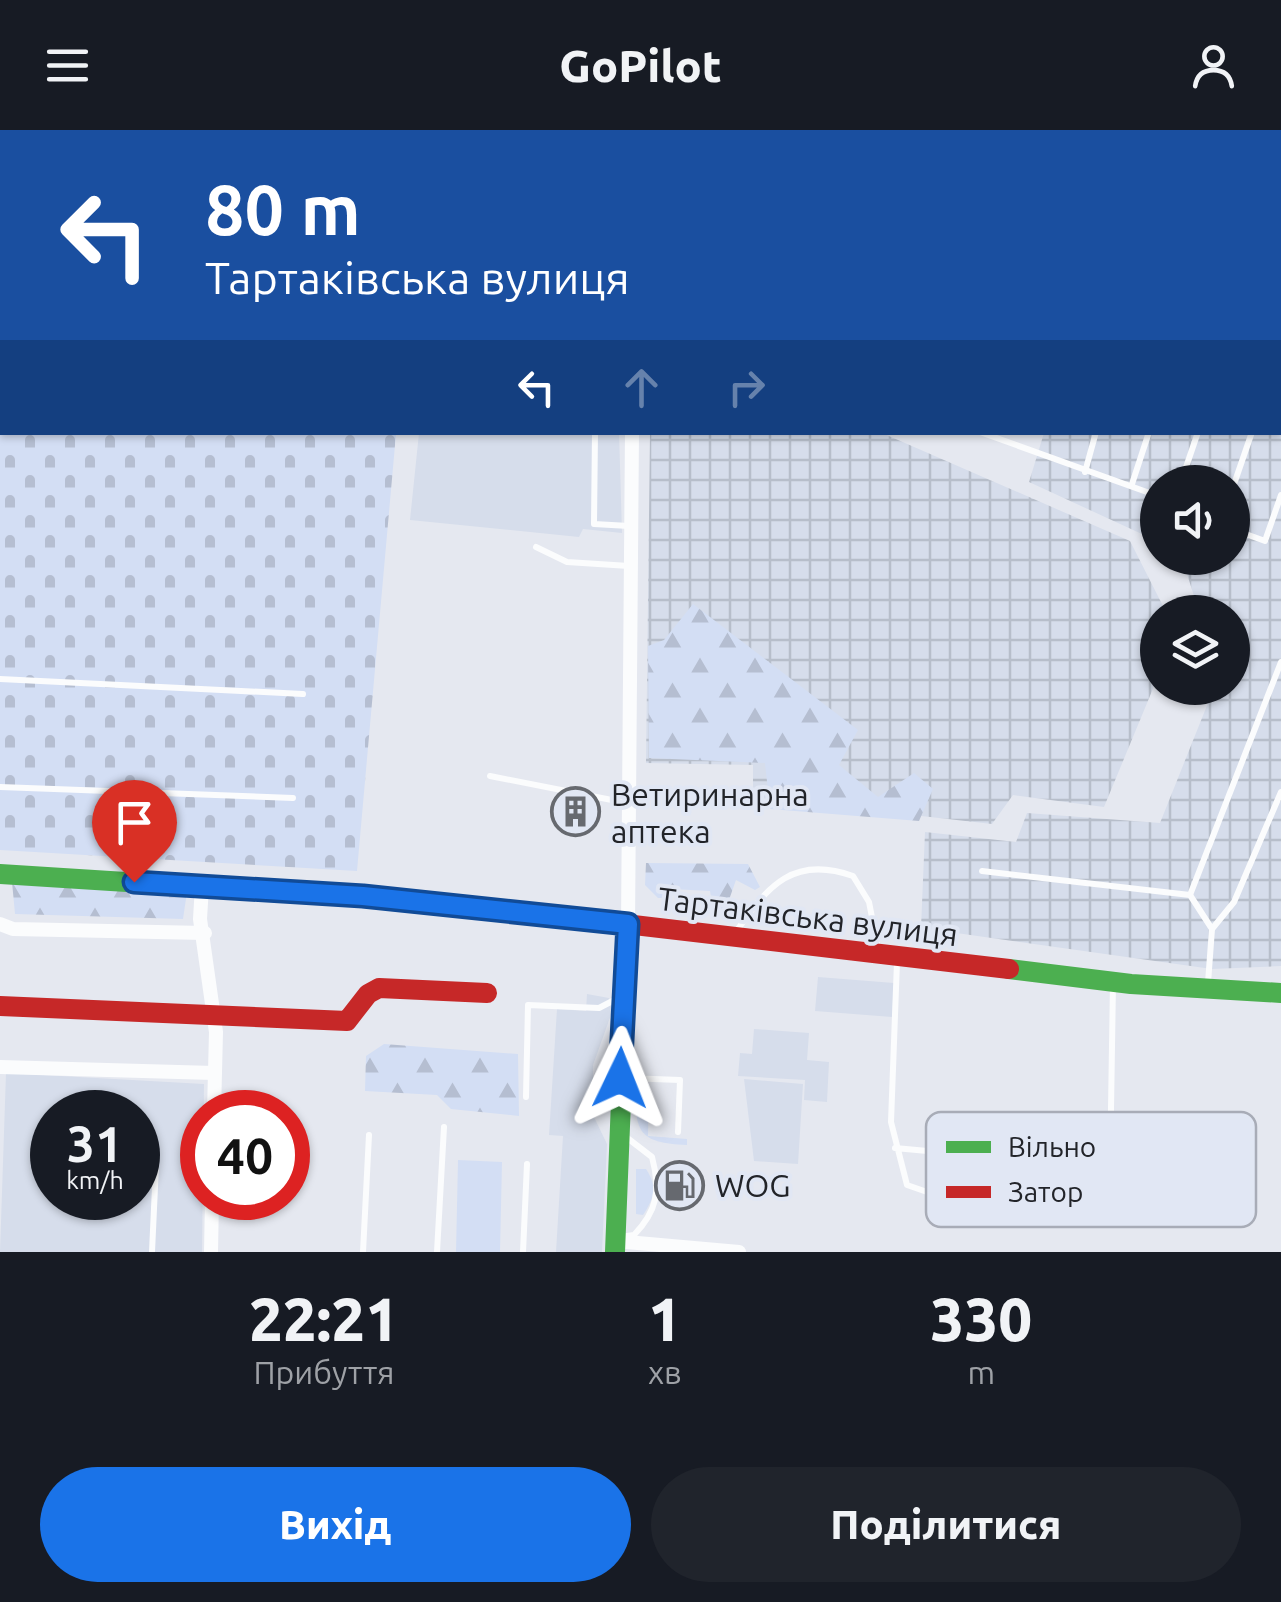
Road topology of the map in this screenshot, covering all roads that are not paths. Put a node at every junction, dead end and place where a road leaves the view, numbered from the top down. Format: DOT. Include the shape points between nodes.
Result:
graph roads {
  1 [pos="595,435"];
  2 [pos="632,435"];
  3 [pos="988,435"];
  4 [pos="1095,435"];
  5 [pos="1148,435"];
  6 [pos="1197,435"];
  7 [pos="1251,435"];
  8 [pos="1187,465"];
  9 [pos="1241,465"];
  10 [pos="1085,472"];
  11 [pos="1132,484"];
  12 [pos="1140,488"];
  13 [pos="1281,495"];
  14 [pos="631,526"];
  15 [pos="1250,535"];
  16 [pos="536,547"];
  17 [pos="630,566"];
  18 [pos="1281,662"];
  19 [pos="0,679"];
  20 [pos="304,694"];
  21 [pos="490,776"];
  22 [pos="0,787"];
  23 [pos="1281,792"];
  24 [pos="293,798"];
  25 [pos="628,803"];
  26 [pos="982,870"];
  27 [pos="0,874"];
  28 [pos="202,886"];
  29 [pos="1190,895"];
  30 [pos="0,924"];
  31 [pos="628,924"];
  32 [pos="1212,929"];
  33 [pos="205,933"];
  34 [pos="732,937"];
  35 [pos="887,954"];
  36 [pos="1122,983"];
  37 [pos="1208,989"];
  38 [pos="486,992"];
  39 [pos="1281,993"];
  40 [pos="624,995"];
  41 [pos="0,1006"];
  42 [pos="210,1012"];
  43 [pos="0,1067"];
  44 [pos="214,1073"];
  45 [pos="620,1078"];
  46 [pos="214,1090"];
  47 [pos="526,1097"];
  48 [pos="1114,1112"];
  49 [pos="444,1127"];
  50 [pos="678,1132"];
  51 [pos="618,1133"];
  52 [pos="369,1135"];
  53 [pos="895,1148"];
  54 [pos="926,1151"];
  55 [pos="527,1164"];
  56 [pos="926,1191"];
  57 [pos="153,1220"];
  58 [pos="212,1220"];
  59 [pos="615,1243"];
  60 [pos="152,1252"];
  61 [pos="211,1252"];
  62 [pos="363,1252"];
  63 [pos="437,1252"];
  64 [pos="523,1252"];
  65 [pos="739,1252"];
  1 -- 14 [label="lane" via="594,524"];
  2 -- 14 [label="street"];
  3 -- 10 [label="lane"];
  4 -- 10 [label="lane"];
  5 -- 11 [label="lane"];
  6 -- 8 [label="lane"];
  7 -- 9 [label="lane"];
  10 -- 11 [label="lane"];
  11 -- 12 [label="lane"];
  13 -- 15 [label="lane" via="1264,541"];
  14 -- 17 [label="street"];
  16 -- 17 [label="lane" via="566,562"];
  17 -- 25 [label="street"];
  18 -- 29 [label="lane"];
  19 -- 20 [label="lane"];
  21 -- 25 [label="lane"];
  22 -- 24 [label="lane"];
  23 -- 32 [label="lane" via="1234,902"];
  25 -- 31 [label="street"];
  26 -- 29 [label="lane"];
  27 -- 28 [label="street, Тартаківська вулиця"];
  28 -- 31 [label="street, Тартаківська вулиця"];
  28 -- 33 [label="street"];
  29 -- 32 [label="lane"];
  30 -- 33 [label="street"];
  31 -- 34 [label="street, Тартаківська вулиця"];
  31 -- 40 [label="street"];
  32 -- 37 [label="lane"];
  33 -- 42 [label="street"];
  34 -- 35 [label="street, Тартаківська вулиця"];
  34 -- 35 [label="lane" via="785,876 818,868 853,876"];
  35 -- 36 [label="street, Тартаківська вулиця"];
  35 -- 53 [label="lane"];
  36 -- 37 [label="street, Тартаківська вулиця"];
  36 -- 48 [label="lane"];
  37 -- 39 [label="street, Тартаківська вулиця"];
  38 -- 42 [label="street" via="379,988 347,1021"];
  40 -- 45 [label="street"];
  40 -- 47 [label="lane" via="599,1008 528,1005"];
  41 -- 42 [label="street"];
  42 -- 44 [label="street"];
  43 -- 44 [label="street"];
  44 -- 46 [label="street"];
  45 -- 50 [label="lane" via="680,1080"];
  45 -- 51 [label="street"];
  49 -- 63 [label="lane"];
  51 -- 59 [label="street"];
  51 -- 59 [label="lane" via="652,1157 657,1200 634,1236"];
  52 -- 62 [label="lane"];
  53 -- 54 [label="lane"];
  53 -- 56 [label="lane" via="908,1184"];
  55 -- 64 [label="lane"];
  57 -- 60 [label="lane"];
  58 -- 61 [label="street"];
  59 -- 65 [label="street"];
}
